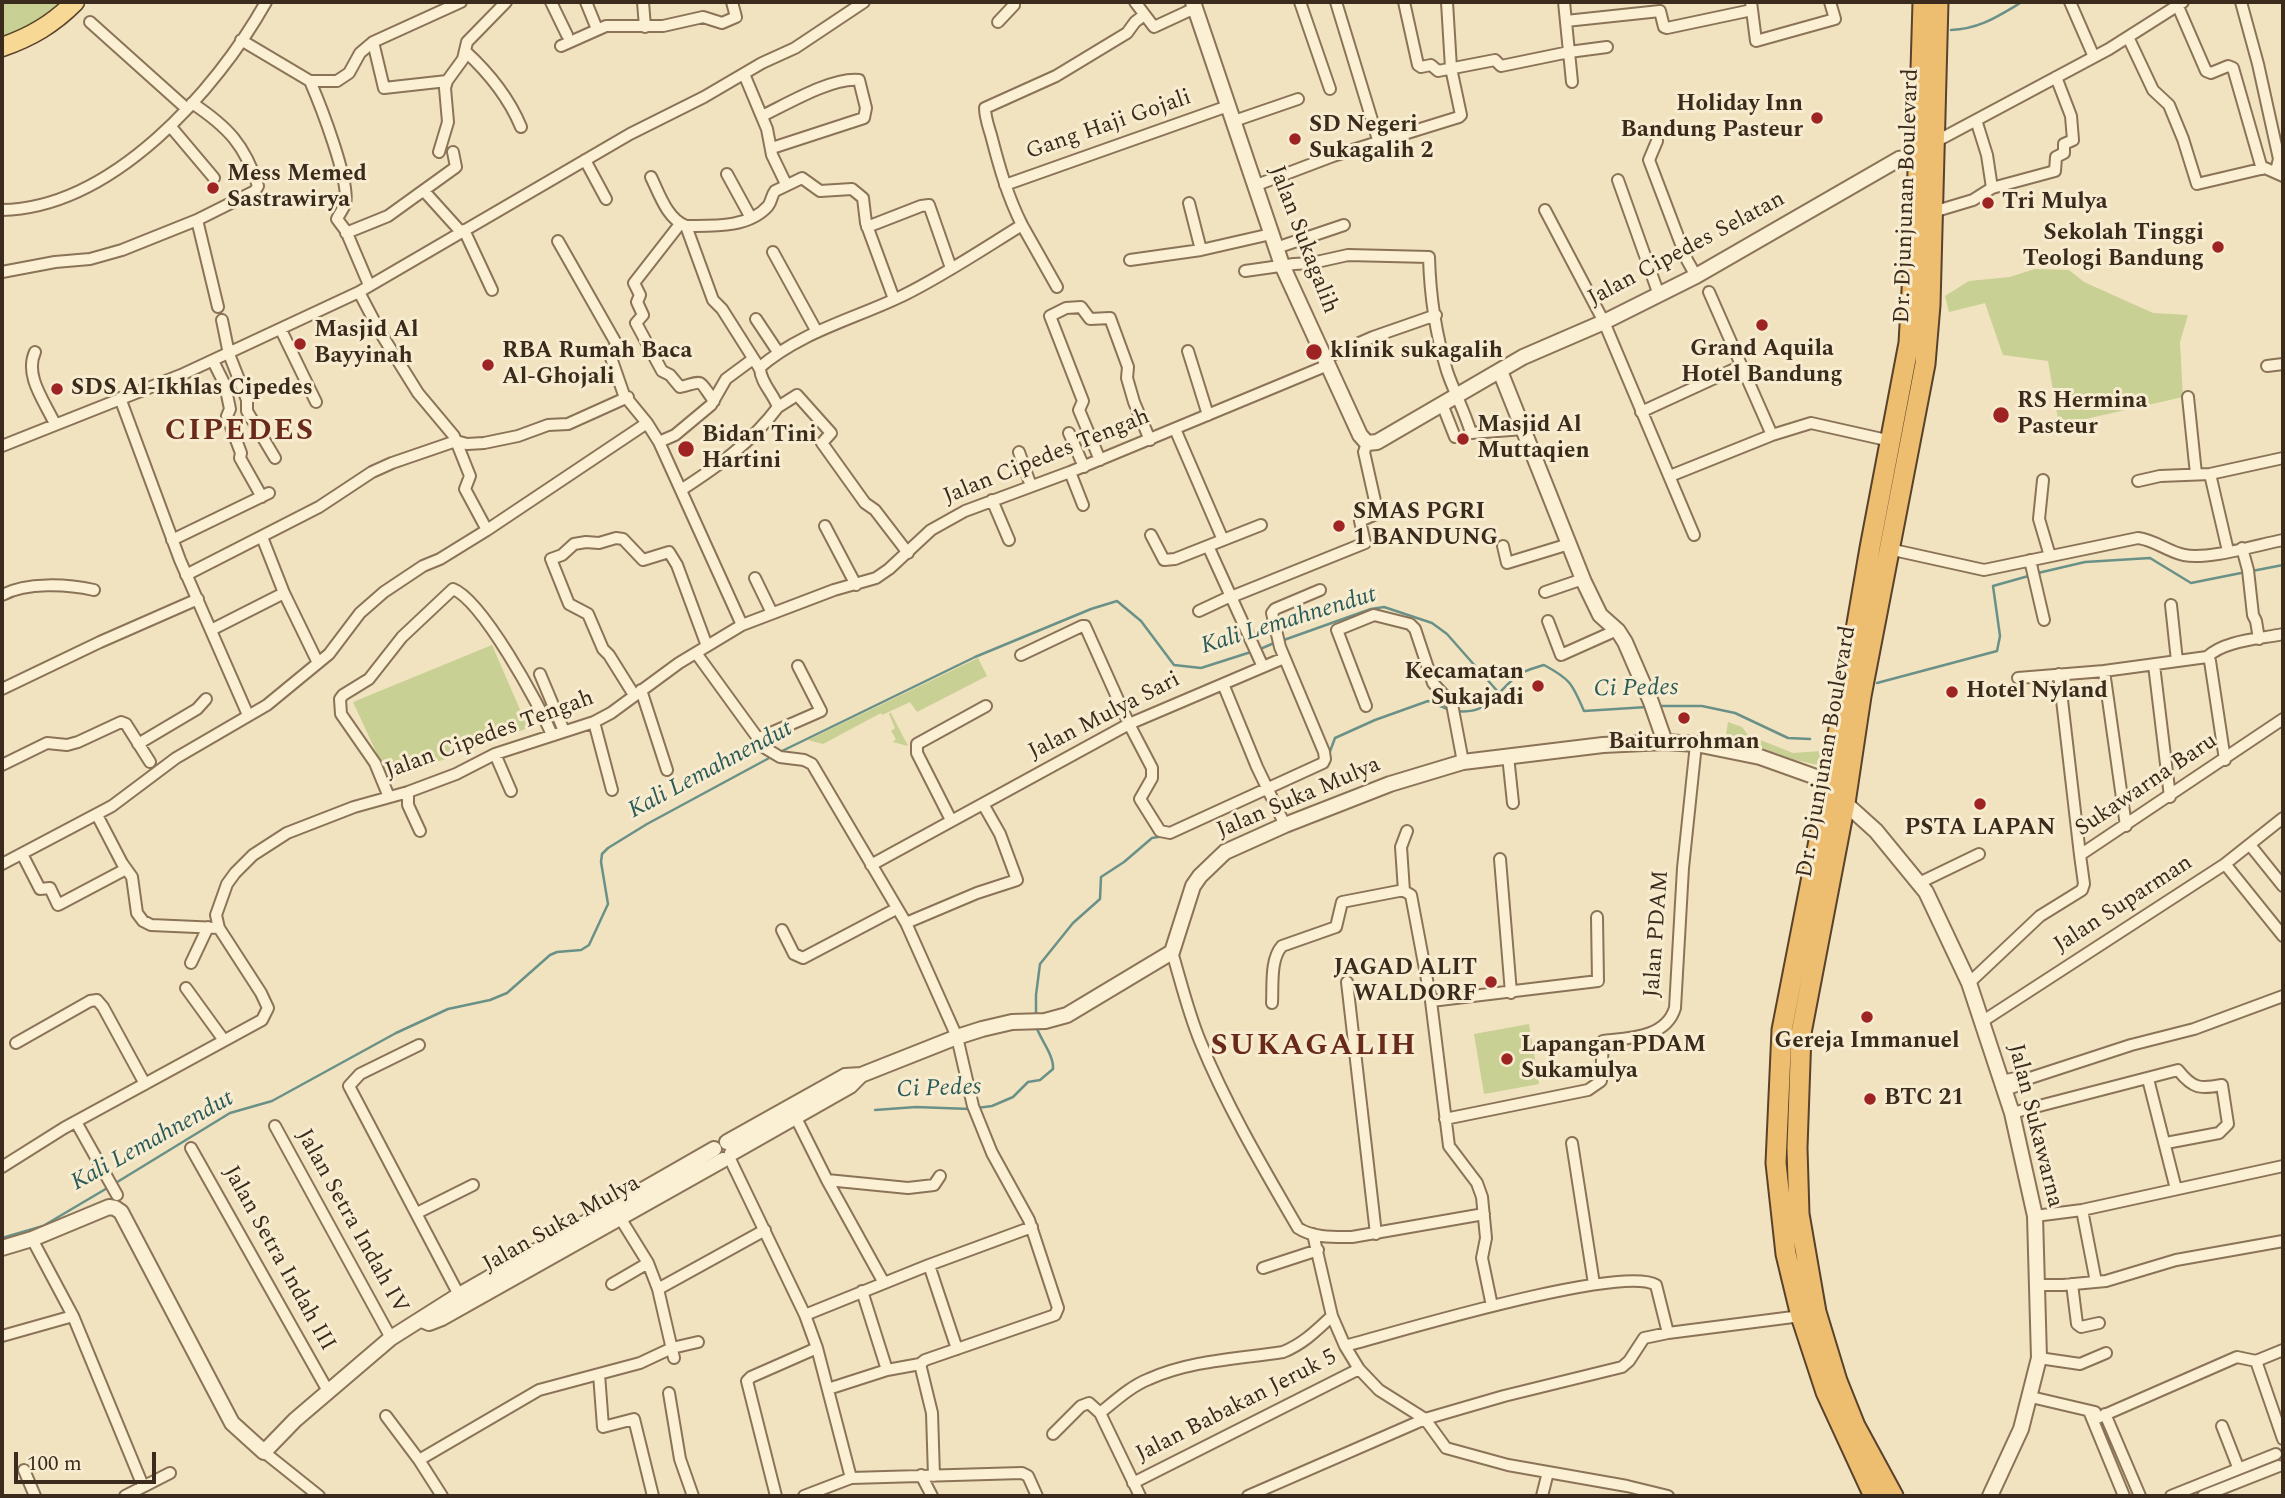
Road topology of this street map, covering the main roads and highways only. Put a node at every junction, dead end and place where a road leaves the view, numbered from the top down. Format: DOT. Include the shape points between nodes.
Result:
graph roads {
  1 [pos="75,2"];
  2 [pos="1923,2"];
  3 [pos="1938,2"];
  4 [pos="2,47"];
  5 [pos="1874,1496"];
  6 [pos="1893,1496"];
  1 -- 4 [label="main road" via="36,33"];
  2 -- 5 [label="highway, Dr. Djunjunan Boulevard" via="1911,325 1782,1030 1776,1163 1786,1254 1801,1316 1826,1392"];
  3 -- 6 [label="highway, Dr. Djunjunan Boulevard" via="1925,365 1801,1033 1797,1196 1816,1312 1854,1426"];
}
